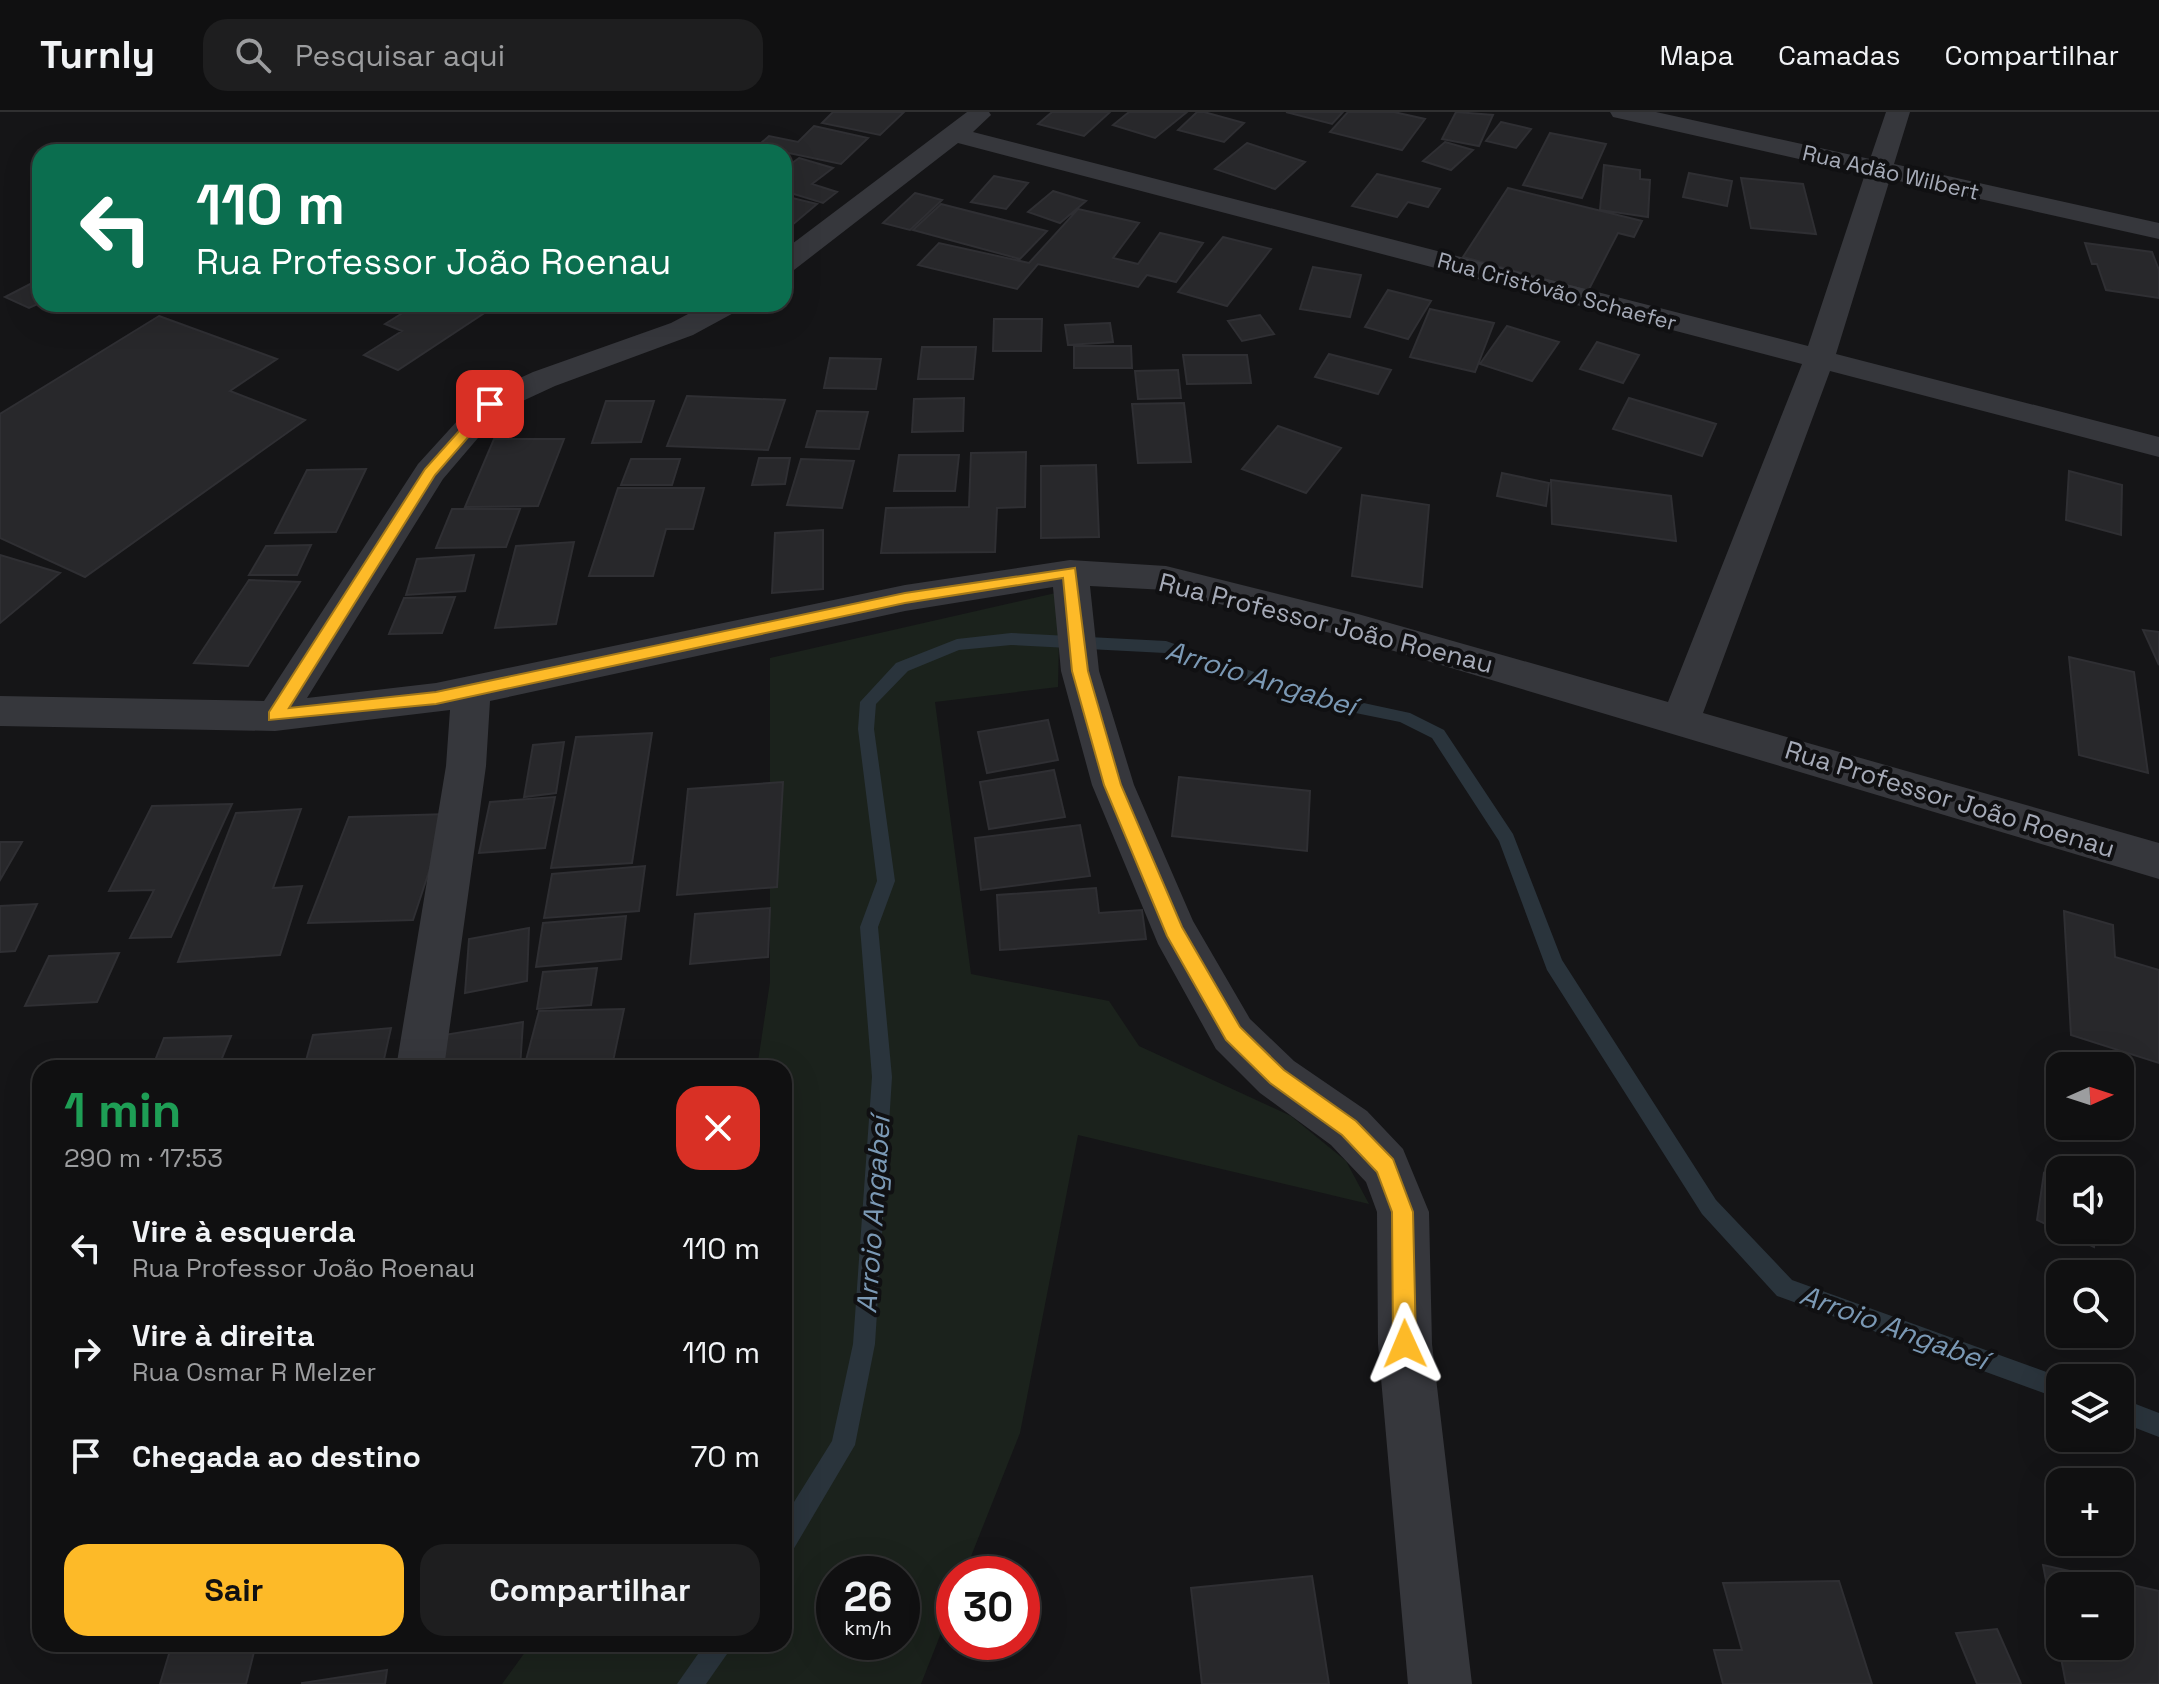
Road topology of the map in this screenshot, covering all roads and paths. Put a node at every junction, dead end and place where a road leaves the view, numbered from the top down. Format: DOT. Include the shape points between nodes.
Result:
graph roads {
  1 [pos="984,112"];
  2 [pos="1622,112"];
  3 [pos="1898,112"];
  4 [pos="956,135"];
  5 [pos="1878,169"];
  6 [pos="2159,231"];
  7 [pos="792,258"];
  8 [pos="714,312"];
  9 [pos="1819,359"];
  10 [pos="2159,447"];
  11 [pos="1070,572"];
  12 [pos="471,690"];
  13 [pos="0,711"];
  14 [pos="275,716"];
  15 [pos="1681,719"];
  16 [pos="2159,861"];
  17 [pos="421,1060"];
  18 [pos="1440,1684"];
  1 -- 4 [label="street"];
  2 -- 5 [label="street, Rua Adão Wilbert"];
  3 -- 5 [label="street"];
  4 -- 7 [label="street"];
  4 -- 9 [label="street, Rua Cristóvão Schaefer"];
  5 -- 6 [label="street, Rua Adão Wilbert"];
  5 -- 9 [label="street"];
  8 -- 14 [label="street" via="490,404 430,472"];
  9 -- 10 [label="street, Rua Cristóvão Schaefer"];
  9 -- 15 [label="street"];
  11 -- 12 [label="street, Rua Professor João Roenau" via="905,598"];
  11 -- 15 [label="street, Rua Professor João Roenau" via="1166,578"];
  11 -- 18 [label="street" via="1080,667 1113,785 1174,930 1233,1034 1277,1077 1349,1128 1385,1166 1403,1212 1405,1344"];
  12 -- 14 [label="street, Rua Professor João Roenau"];
  12 -- 17 [label="street" via="466,766"];
  13 -- 14 [label="street, Rua Professor João Roenau"];
  15 -- 16 [label="street, Rua Professor João Roenau"];
}
